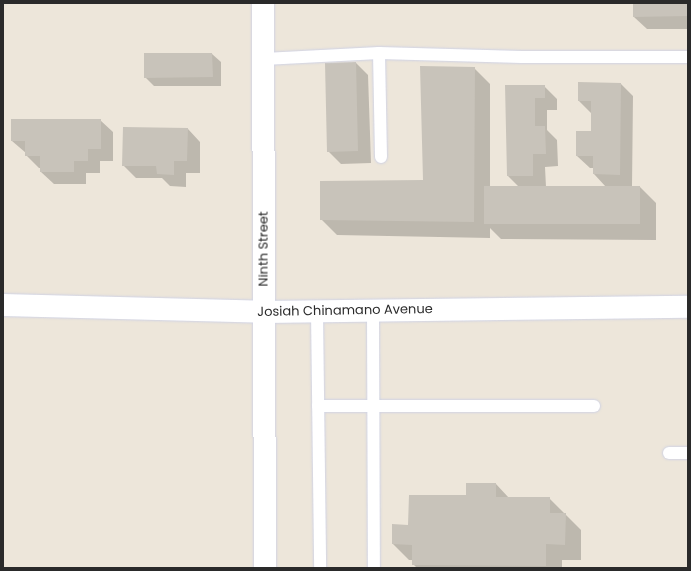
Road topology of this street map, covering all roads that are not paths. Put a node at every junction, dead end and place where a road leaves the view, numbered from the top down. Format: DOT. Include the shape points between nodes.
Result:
graph roads {
  1 [pos="263,3"];
  2 [pos="379,53"];
  3 [pos="688,57"];
  4 [pos="264,59"];
  5 [pos="381,157"];
  6 [pos="3,305"];
  7 [pos="688,307"];
  8 [pos="373,310"];
  9 [pos="317,311"];
  10 [pos="264,312"];
  11 [pos="374,405"];
  12 [pos="318,406"];
  13 [pos="594,406"];
  14 [pos="669,453"];
  15 [pos="688,453"];
  16 [pos="265,568"];
  17 [pos="320,568"];
  18 [pos="374,568"];
  1 -- 4 [label="street, Ninth Street"];
  2 -- 3 [label="lane" via="522,57"];
  2 -- 4 [label="lane"];
  2 -- 5 [label="lane"];
  4 -- 10 [label="street, Ninth Street"];
  6 -- 10 [label="street, Josiah Chinamano Avenue"];
  7 -- 8 [label="street, Josiah Chinamano Avenue"];
  8 -- 9 [label="street, Josiah Chinamano Avenue"];
  8 -- 11 [label="lane"];
  9 -- 10 [label="street, Josiah Chinamano Avenue"];
  9 -- 12 [label="lane"];
  10 -- 16 [label="street, Ninth Street"];
  11 -- 12 [label="lane"];
  11 -- 13 [label="lane"];
  11 -- 18 [label="lane"];
  12 -- 17 [label="lane"];
  14 -- 15 [label="lane"];
}
